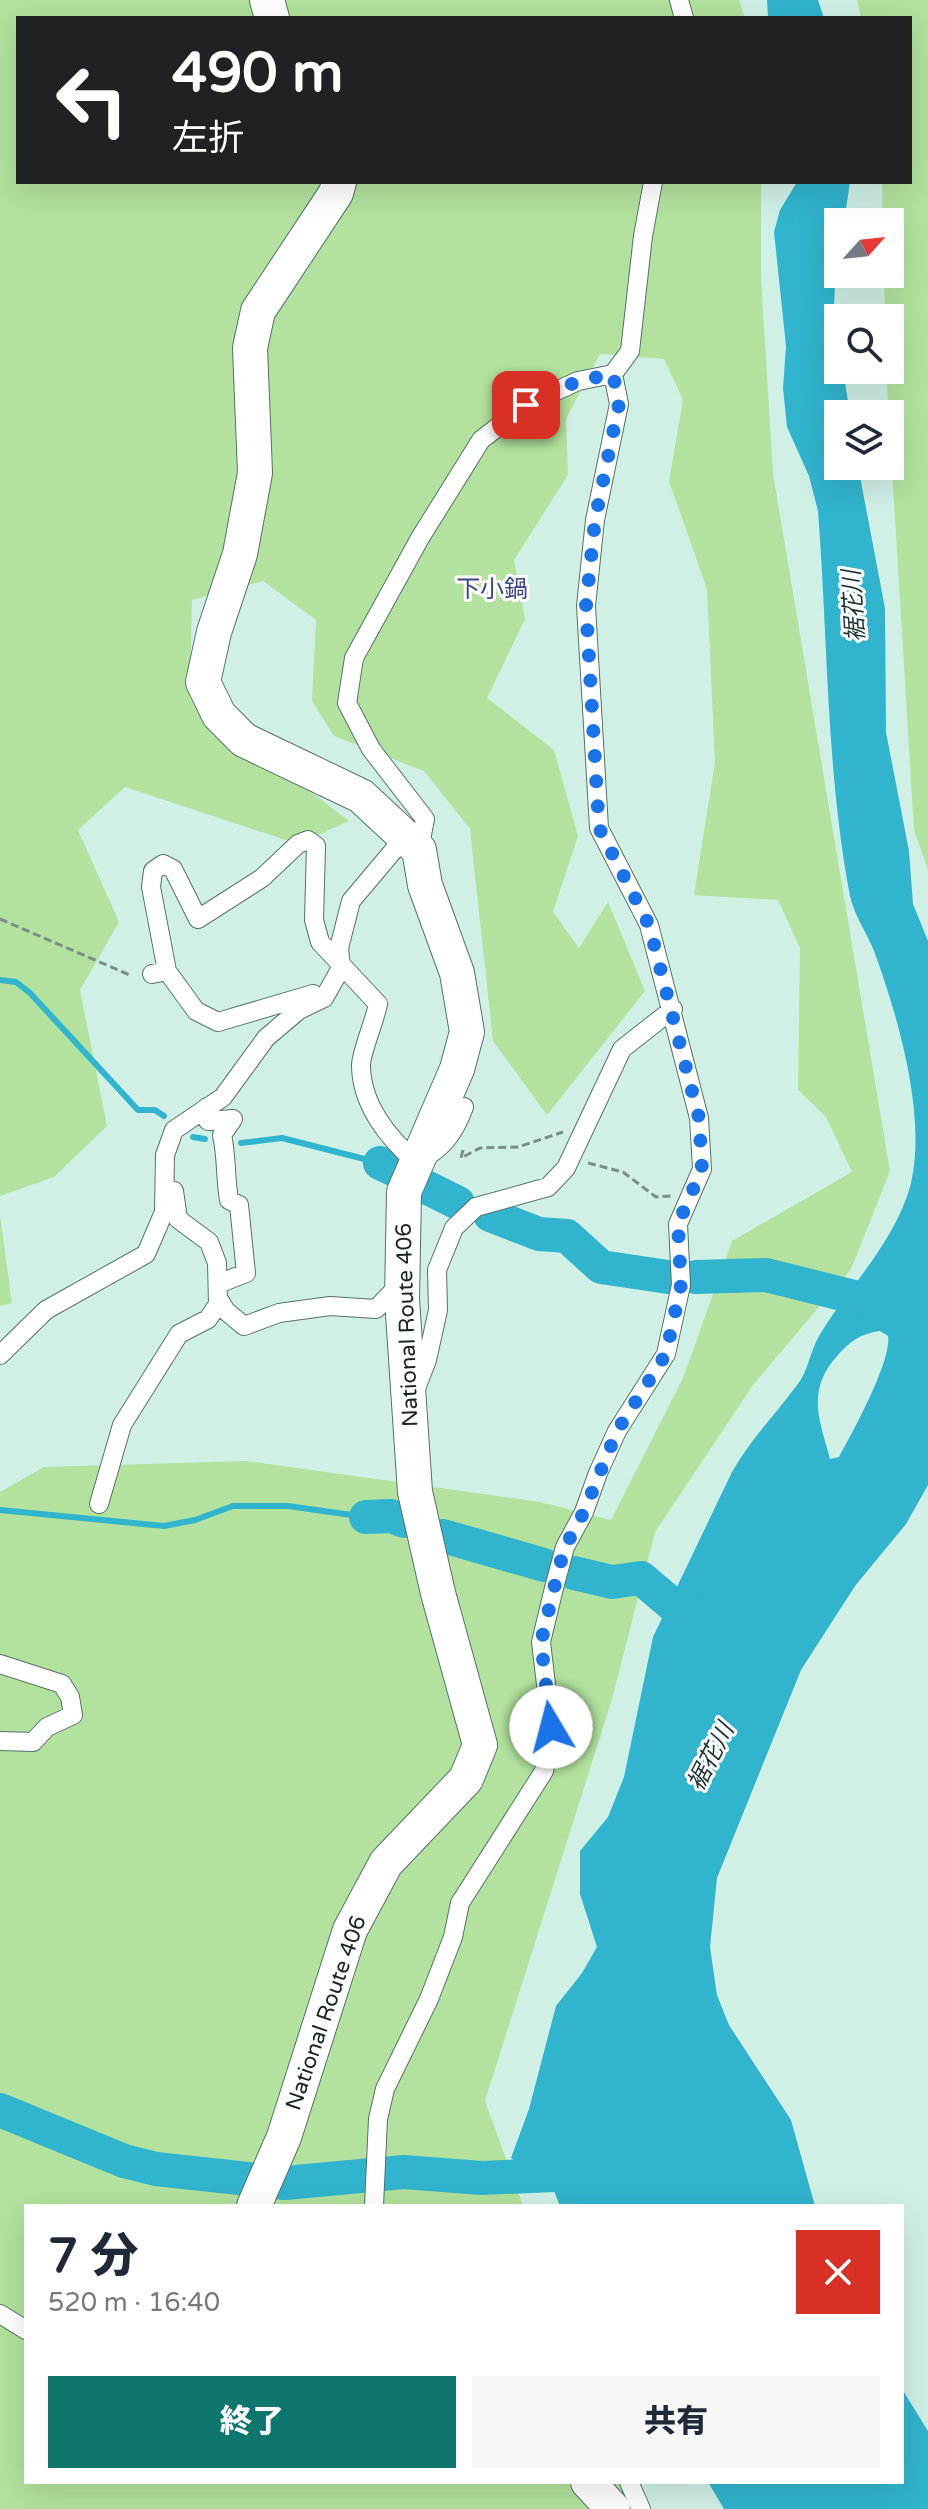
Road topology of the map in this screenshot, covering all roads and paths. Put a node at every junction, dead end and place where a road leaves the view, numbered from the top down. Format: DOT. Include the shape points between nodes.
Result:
graph roads {
  1 [pos="338,184"];
  2 [pos="653,184"];
  3 [pos="613,374"];
  4 [pos="411,844"];
  5 [pos="0,919"];
  6 [pos="341,968"];
  7 [pos="159,972"];
  8 [pos="329,989"];
  9 [pos="673,1009"];
  10 [pos="207,1107"];
  11 [pos="464,1107"];
  12 [pos="416,1162"];
  13 [pos="164,1175"];
  14 [pos="402,1282"];
  15 [pos="218,1291"];
  16 [pos="0,1355"];
  17 [pos="408,1409"];
  18 [pos="99,1504"];
  19 [pos="0,1664"];
  20 [pos="0,1741"];
  21 [pos="374,2203"];
  22 [pos="255,2204"];
  23 [pos="0,2314"];
  24 [pos="24,2329"];
  25 [pos="590,2484"];
  26 [pos="630,2484"];
  27 [pos="613,2509"];
  28 [pos="641,2509"];
  1 -- 4 [label="highway" via="258,311 250,348 255,473 240,554 203,682 219,715 244,740 361,796"];
  2 -- 3 [label="street" via="630,351"];
  3 -- 4 [label="street" via="578,381 526,405 481,440 354,658 347,703 371,749 425,819"];
  3 -- 9 [label="street" via="619,404 595,520 586,606 599,828 649,925"];
  4 -- 6 [label="street" via="351,901 339,948"];
  4 -- 12 [label="highway, National Route 406" via="457,973 467,1032 457,1069"];
  5 -- 7 [label="path" via="135,976"];
  6 -- 7 [label="street" via="320,942 314,920 317,858 316,846 308,840 262,878 198,919 173,869 163,864 153,871"];
  6 -- 8 [label="street"];
  6 -- 12 [label="street" via="378,1004 361,1063 368,1100 392,1141"];
  7 -- 8 [label="street" via="196,1011 218,1022"];
  8 -- 10 [label="street" via="324,998 299,1010 266,1038 223,1097"];
  9 -- 17 [label="street" via="622,1049 566,1168 548,1187 476,1207 454,1228 437,1270 438,1310 427,1360"];
  9 -- 21 [label="street" via="699,1118 702,1169 678,1224 681,1285 672,1332 666,1354 617,1431 565,1547 541,1642 551,1727 544,1771 460,1903 429,1999 385,2089 378,2119"];
  10 -- 13 [label="street" via="174,1130"];
  10 -- 15 [label="street" via="208,1121 233,1119 222,1135 228,1160 225,1176 229,1200 239,1205 246,1273"];
  11 -- 12 [label="street" via="437,1152"];
  12 -- 14 [label="highway, National Route 406" via="404,1192"];
  13 -- 15 [label="street" via="174,1188 178,1219 209,1242 217,1263"];
  13 -- 16 [label="street" via="164,1212 146,1254 46,1310"];
  14 -- 15 [label="street" via="376,1309 330,1306 279,1313 244,1326 226,1311"];
  14 -- 17 [label="highway, National Route 406"];
  15 -- 18 [label="street" via="208,1319 179,1334 122,1425"];
  17 -- 22 [label="highway, National Route 406" via="415,1492 480,1745 466,1779 386,1863 350,1930 284,2137"];
  19 -- 20 [label="street" via="62,1684 73,1715 47,1727 33,1742"];
  23 -- 24 [label="street"];
  25 -- 27 [label="highway"];
  26 -- 28 [label="street"];
}
